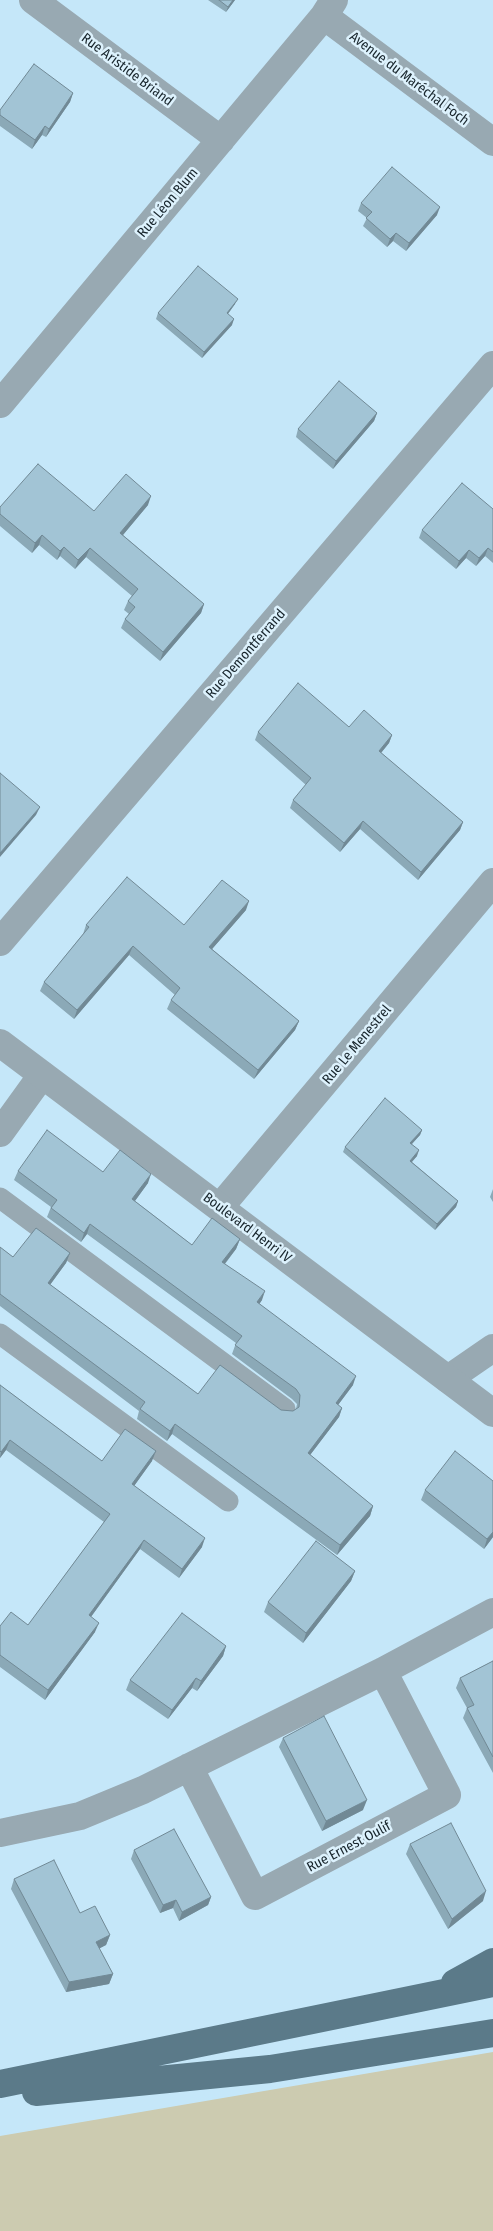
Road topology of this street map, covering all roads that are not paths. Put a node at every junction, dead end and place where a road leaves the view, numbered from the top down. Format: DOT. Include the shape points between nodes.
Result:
graph roads {
  1 [pos="33,0"];
  2 [pos="329,8"];
  3 [pos="221,140"];
  4 [pos="493,142"];
  5 [pos="493,365"];
  6 [pos="0,404"];
  7 [pos="493,882"];
  8 [pos="0,942"];
  9 [pos="0,1044"];
  10 [pos="42,1075"];
  11 [pos="0,1133"];
  12 [pos="0,1198"];
  13 [pos="220,1207"];
  14 [pos="0,1334"];
  15 [pos="493,1348"];
  16 [pos="448,1379"];
  17 [pos="284,1409"];
  18 [pos="493,1413"];
  19 [pos="228,1501"];
  20 [pos="493,1612"];
  21 [pos="383,1670"];
  22 [pos="188,1767"];
  23 [pos="0,1833"];
  24 [pos="493,1962"];
  25 [pos="493,1983"];
  26 [pos="435,1995"];
  27 [pos="493,2033"];
  28 [pos="0,2084"];
  29 [pos="0,2095"];
  1 -- 3 [label="street, Rue Aristide Briand"];
  2 -- 3 [label="street, Rue Léon Blum"];
  2 -- 4 [label="street, Avenue du Maréchal Foch"];
  3 -- 6 [label="street, Rue Léon Blum"];
  5 -- 8 [label="street, Rue Demontferrand"];
  7 -- 13 [label="street, Rue Le Menestrel"];
  9 -- 10 [label="street, Boulevard Henri IV"];
  10 -- 11 [label="street"];
  10 -- 13 [label="street, Boulevard Henri IV"];
  12 -- 17 [label="lane"];
  13 -- 16 [label="street, Boulevard Henri IV"];
  14 -- 19 [label="lane"];
  15 -- 16 [label="street"];
  16 -- 18 [label="street, Boulevard Henri IV"];
  20 -- 21 [label="street"];
  21 -- 22 [label="street"];
  21 -- 22 [label="street, Rue Ernest Oulif" via="447,1795 255,1896"];
  22 -- 23 [label="street" via="80,1816"];
  24 -- 26 [label="main road"];
  25 -- 26 [label="main road"];
  26 -- 28 [label="main road"];
  27 -- 29 [label="main road" via="270,2069"];
}
